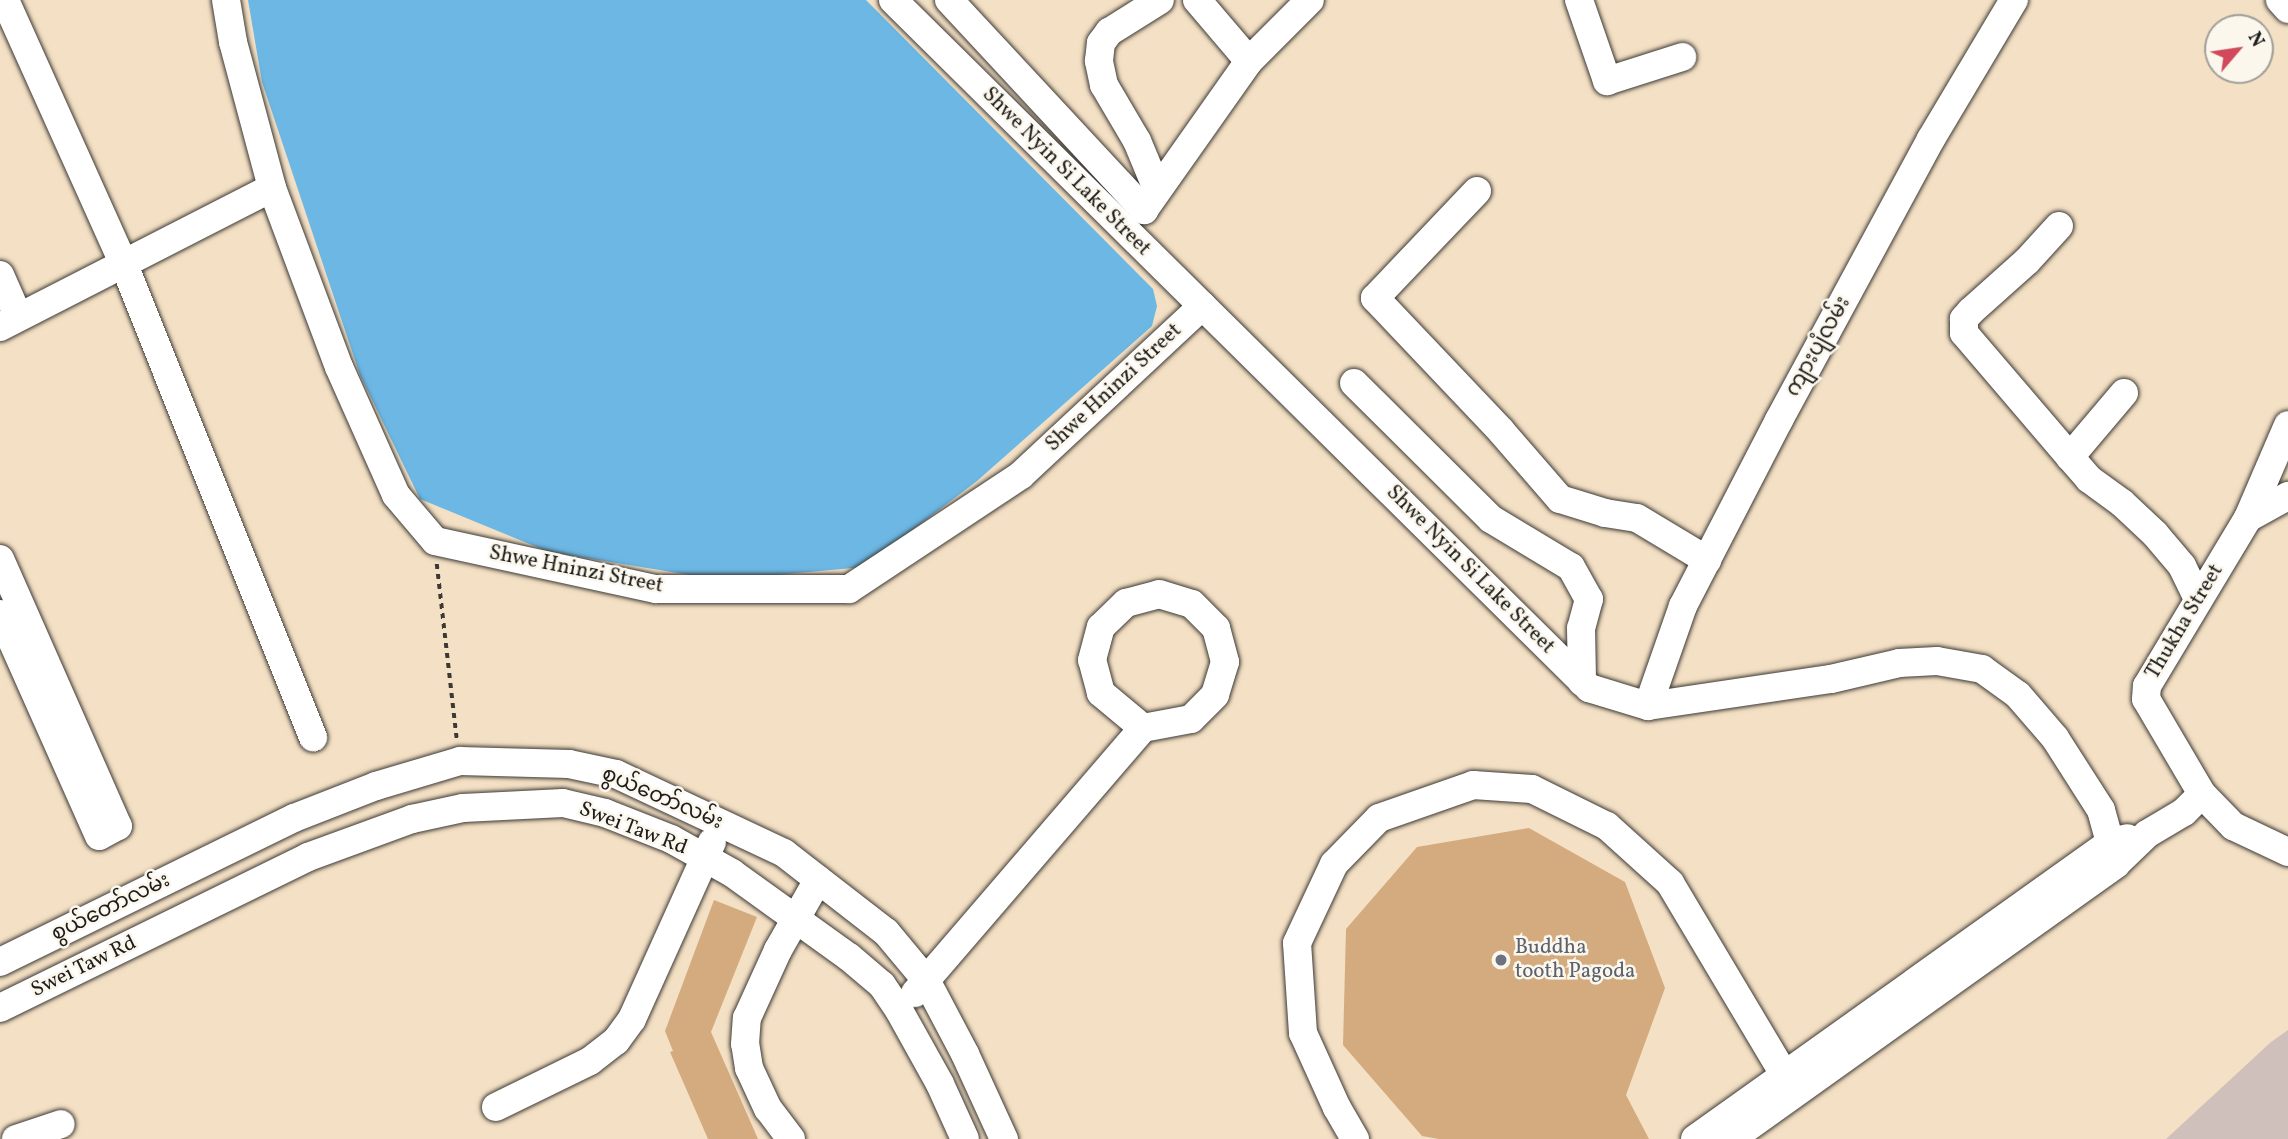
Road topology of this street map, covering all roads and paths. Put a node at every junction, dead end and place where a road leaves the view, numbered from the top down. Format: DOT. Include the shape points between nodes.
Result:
graph roads {
  1 [pos="5,0"];
  2 [pos="226,0"];
  3 [pos="893,0"];
  4 [pos="949,0"];
  5 [pos="1160,0"];
  6 [pos="1198,0"];
  7 [pos="1310,0"];
  8 [pos="1579,0"];
  9 [pos="2014,0"];
  10 [pos="2280,0"];
  11 [pos="2288,9"];
  12 [pos="1682,57"];
  13 [pos="1248,61"];
  14 [pos="272,188"];
  15 [pos="1157,189"];
  16 [pos="1476,191"];
  17 [pos="2059,226"];
  18 [pos="123,262"];
  19 [pos="0,275"];
  20 [pos="1202,306"];
  21 [pos="9,321"];
  22 [pos="1354,383"];
  23 [pos="2124,393"];
  24 [pos="2288,425"];
  25 [pos="2070,457"];
  26 [pos="2288,496"];
  27 [pos="2248,517"];
  28 [pos="435,541"];
  29 [pos="0,559"];
  30 [pos="1707,560"];
  31 [pos="2198,599"];
  32 [pos="0,614"];
  33 [pos="1582,681"];
  34 [pos="1648,706"];
  35 [pos="1143,728"];
  36 [pos="313,737"];
  37 [pos="460,761"];
  38 [pos="569,764"];
  39 [pos="363,791"];
  40 [pos="2202,794"];
  41 [pos="563,803"];
  42 [pos="722,824"];
  43 [pos="377,832"];
  44 [pos="2288,852"];
  45 [pos="2114,853"];
  46 [pos="703,856"];
  47 [pos="818,880"];
  48 [pos="796,916"];
  49 [pos="0,962"];
  50 [pos="926,980"];
  51 [pos="0,1008"];
  52 [pos="900,1012"];
  53 [pos="1790,1085"];
  54 [pos="496,1107"];
  55 [pos="61,1124"];
  56 [pos="1345,1135"];
  57 [pos="16,1139"];
  58 [pos="791,1139"];
  59 [pos="965,1139"];
  60 [pos="1004,1139"];
  61 [pos="1695,1139"];
  62 [pos="1731,1139"];
  1 -- 18 [label="street"];
  2 -- 14 [label="street"];
  3 -- 20 [label="street, Shwe Nyin Si Lake Street"];
  4 -- 15 [label="street" via="1144,210"];
  5 -- 15 [label="street" via="1109,32 1101,43 1099,61 1104,85 1137,141"];
  6 -- 13 [label="street"];
  7 -- 13 [label="street"];
  8 -- 12 [label="street" via="1607,80"];
  9 -- 30 [label="street, ကျားပျံလမ်း" via="1931,139"];
  10 -- 11 [label="street"];
  13 -- 15 [label="street"];
  14 -- 18 [label="street"];
  14 -- 28 [label="street" via="339,367 396,495"];
  16 -- 30 [label="street" via="1375,298 1560,499 1637,518"];
  17 -- 25 [label="street" via="1971,311 1964,319 1964,334"];
  18 -- 21 [label="street"];
  18 -- 36 [label="street"];
  19 -- 21 [label="street"];
  20 -- 28 [label="street, Shwe Hninzi Street" via="1021,475 849,589 656,589"];
  20 -- 33 [label="street, Shwe Nyin Si Lake Street"];
  22 -- 33 [label="street" via="1491,519 1571,567 1589,599 1581,628"];
  23 -- 25 [label="street"];
  24 -- 27 [label="street, Thukha Street"];
  25 -- 31 [label="street" via="2089,479 2155,534 2182,566"];
  26 -- 27 [label="street"];
  27 -- 31 [label="street, Thukha Street"];
  28 -- 37 [label="path"];
  29 -- 32 [label="street" via="118,826 99,836"];
  30 -- 34 [label="street, ကျားပျံလမ်း" via="1683,606"];
  31 -- 40 [label="street, Thukha Street" via="2147,687 2146,699"];
  33 -- 34 [label="street, Shwe Nyin Si Lake Street" via="1589,688"];
  34 -- 45 [label="street, Shwe Nyin Si Lake Street" via="1820,681 1899,663 1937,661 1982,668 2018,695 2055,738 2101,810"];
  35 -- 35 [label="street" via="1191,719 1215,695 1225,662 1216,628 1192,604 1159,594 1126,603 1109,619 1101,627 1092,660 1101,693"];
  35 -- 50 [label="street"];
  37 -- 38 [label="street, စွယ်တော်လမ်း"];
  37 -- 39 [label="street, စွယ်တော်လမ်း"];
  38 -- 41 [label="street"];
  38 -- 42 [label="street, စွယ်တော်လမ်း" via="615,774"];
  39 -- 43 [label="street"];
  39 -- 49 [label="street, စွယ်တော်လမ်း" via="293,818"];
  40 -- 44 [label="street" via="2233,825"];
  40 -- 45 [label="street" via="2184,812"];
  41 -- 43 [label="street, Swei Taw Rd" via="463,808"];
  41 -- 46 [label="street, Swei Taw Rd" via="616,818"];
  42 -- 46 [label="street"];
  42 -- 47 [label="street, စွယ်တော်လမ်း" via="784,853"];
  43 -- 51 [label="street, Swei Taw Rd" via="308,857"];
  45 -- 53 [label="street"];
  46 -- 48 [label="street, Swei Taw Rd"];
  46 -- 54 [label="street" via="632,1020 616,1041 590,1061"];
  47 -- 48 [label="street"];
  47 -- 50 [label="street, စွယ်တော်လမ်း" via="886,932"];
  48 -- 52 [label="street, Swei Taw Rd" via="882,985"];
  48 -- 58 [label="street" via="747,1018 745,1044 759,1092"];
  50 -- 52 [label="street"];
  50 -- 60 [label="street, စွယ်တော်လမ်း"];
  52 -- 59 [label="street, Swei Taw Rd"];
  53 -- 56 [label="street" via="1670,883 1607,826 1532,789 1473,785 1379,818 1334,864 1297,943 1303,1033"];
  53 -- 61 [label="street"];
  53 -- 62 [label="street"];
  55 -- 57 [label="street"];
}
